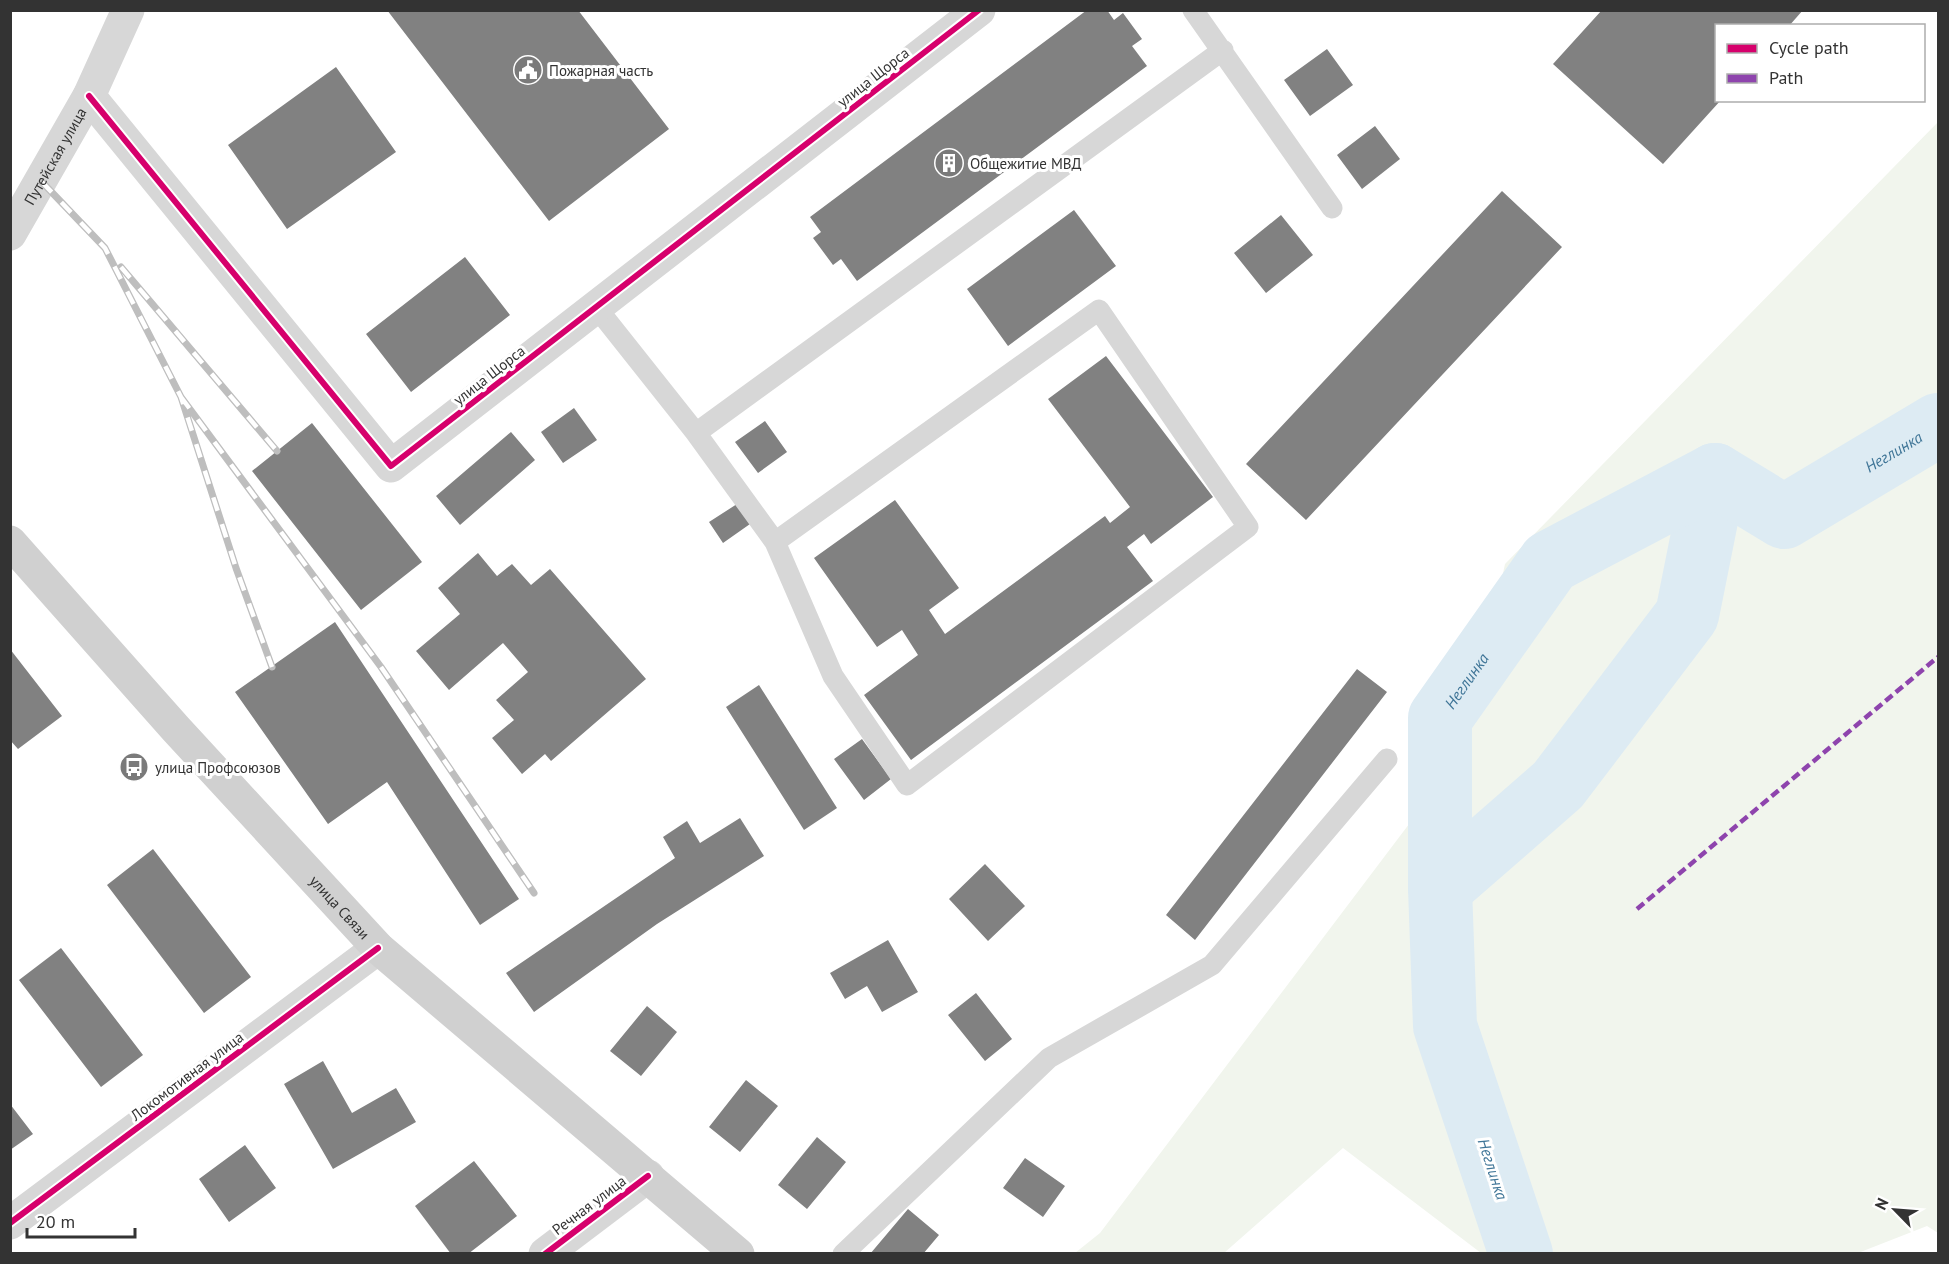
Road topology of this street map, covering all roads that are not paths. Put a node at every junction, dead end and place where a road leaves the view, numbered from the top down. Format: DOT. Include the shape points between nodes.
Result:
graph roads {
  1 [pos="128,10"];
  2 [pos="979,10"];
  3 [pos="1193,10"];
  4 [pos="1223,50"];
  5 [pos="89,96"];
  6 [pos="1332,208"];
  7 [pos="10,234"];
  8 [pos="596,307"];
  9 [pos="696,433"];
  10 [pos="10,542"];
  11 [pos="775,542"];
  12 [pos="1387,759"];
  13 [pos="378,948"];
  14 [pos="648,1176"];
  15 [pos="10,1223"];
  16 [pos="545,1254"];
  17 [pos="738,1254"];
  18 [pos="843,1254"];
  1 -- 5 [label="street, Путейская улица"];
  2 -- 8 [label="street, улица Щорса"];
  3 -- 4 [label="lane"];
  4 -- 6 [label="lane"];
  4 -- 9 [label="lane"];
  5 -- 7 [label="street, Путейская улица"];
  5 -- 8 [label="street, улица Щорса" via="391,466"];
  8 -- 9 [label="lane"];
  9 -- 11 [label="lane"];
  10 -- 13 [label="main road, улица Связи"];
  11 -- 11 [label="lane" via="1099,310 1248,527 907,785 833,676"];
  12 -- 18 [label="lane" via="1212,965 1049,1058"];
  13 -- 14 [label="main road, улица Связи"];
  13 -- 15 [label="street, Локомотивная улица"];
  14 -- 16 [label="street, Речная улица"];
  14 -- 17 [label="main road, улица Связи"];
}
